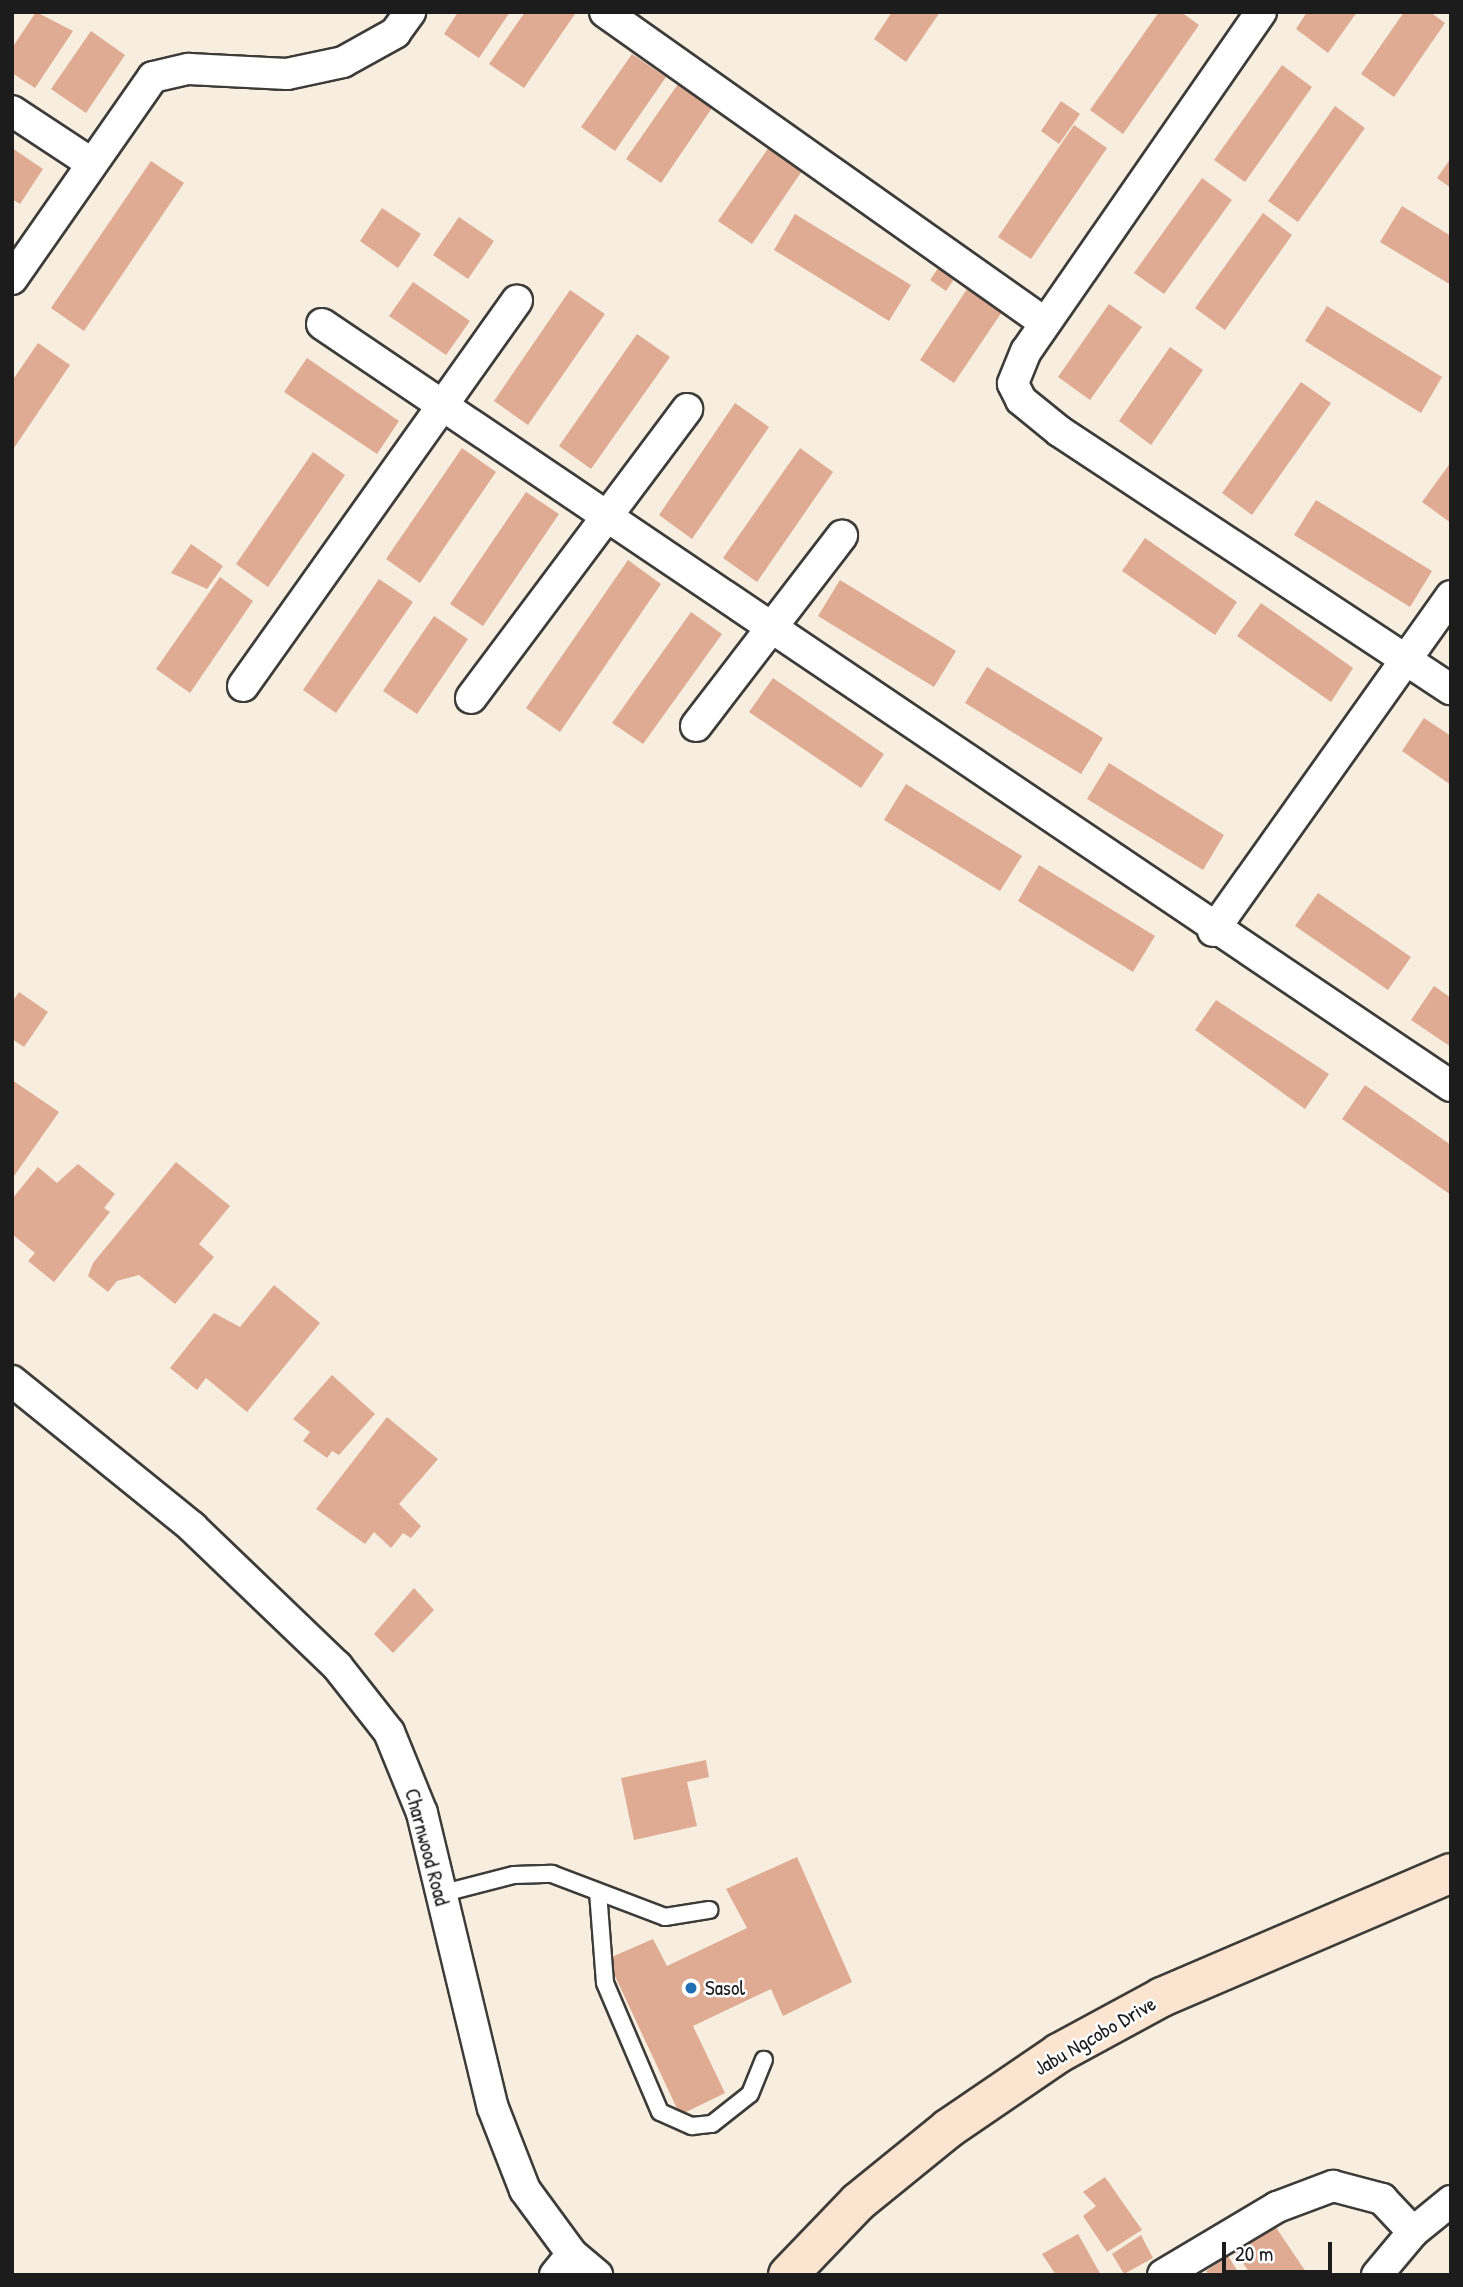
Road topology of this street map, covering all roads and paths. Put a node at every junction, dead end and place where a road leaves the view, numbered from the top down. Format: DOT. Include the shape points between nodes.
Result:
graph roads {
  1 [pos="410,12"];
  2 [pos="605,12"];
  3 [pos="1261,12"];
  4 [pos="12,111"];
  5 [pos="91,163"];
  6 [pos="12,279"];
  7 [pos="517,301"];
  8 [pos="1045,323"];
  9 [pos="322,324"];
  10 [pos="438,404"];
  11 [pos="687,409"];
  12 [pos="605,518"];
  13 [pos="842,536"];
  14 [pos="1451,596"];
  15 [pos="768,629"];
  16 [pos="1406,659"];
  17 [pos="243,686"];
  18 [pos="1451,689"];
  19 [pos="471,698"];
  20 [pos="696,726"];
  21 [pos="1213,931"];
  22 [pos="1451,1086"];
  23 [pos="12,1381"];
  24 [pos="1451,1873"];
  25 [pos="598,1892"];
  26 [pos="440,1894"];
  27 [pos="709,1910"];
  28 [pos="764,2060"];
  29 [pos="1451,2202"];
  30 [pos="1413,2232"];
  31 [pos="564,2265"];
  32 [pos="597,2275"];
  33 [pos="788,2275"];
  34 [pos="1163,2275"];
  35 [pos="1377,2275"];
  1 -- 5 [label="street" via="395,33 342,62 287,74 189,69 153,77"];
  2 -- 8 [label="street"];
  3 -- 8 [label="street"];
  4 -- 5 [label="street"];
  5 -- 6 [label="street"];
  7 -- 10 [label="street"];
  8 -- 16 [label="street" via="1015,370 1021,400"];
  9 -- 10 [label="street"];
  10 -- 12 [label="street"];
  10 -- 17 [label="street"];
  11 -- 12 [label="street"];
  12 -- 15 [label="street"];
  12 -- 19 [label="street"];
  13 -- 15 [label="street"];
  14 -- 16 [label="street"];
  15 -- 20 [label="street"];
  15 -- 21 [label="street"];
  16 -- 18 [label="street"];
  16 -- 21 [label="street"];
  21 -- 22 [label="street"];
  23 -- 26 [label="street, Charnwood Road" via="192,1527 337,1666 389,1732 422,1813"];
  24 -- 33 [label="main road, Jabu Ngcobo Drive" via="1162,1997 1059,2053 949,2128 858,2202"];
  25 -- 26 [label="lane" via="565,1878 530,1874"];
  25 -- 27 [label="lane" via="665,1917"];
  25 -- 28 [label="lane" via="605,1983 660,2112 692,2126 712,2124 750,2094"];
  26 -- 31 [label="street, Charnwood Road" via="493,2108 525,2190"];
  29 -- 30 [label="street"];
  30 -- 34 [label="street" via="1382,2199 1333,2186 1278,2207"];
  30 -- 35 [label="street"];
  31 -- 32 [label="street, Charnwood Road"];
}
